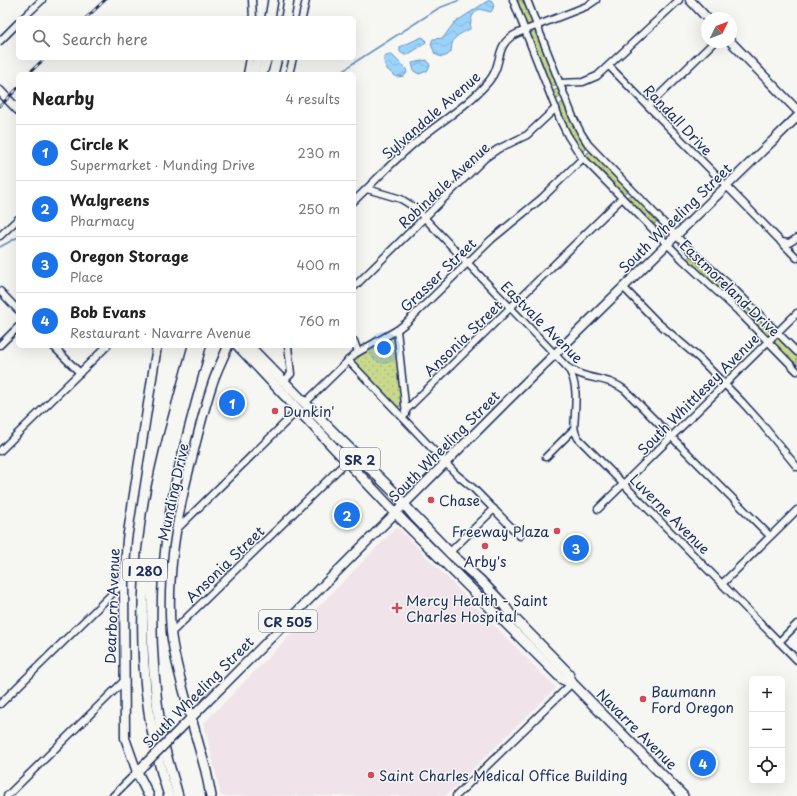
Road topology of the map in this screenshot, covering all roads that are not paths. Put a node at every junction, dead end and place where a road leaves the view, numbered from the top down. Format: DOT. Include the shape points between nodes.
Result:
graph roads {
  1 [pos="42,0"];
  2 [pos="252,0"];
  3 [pos="273,0"];
  4 [pos="279,0"];
  5 [pos="289,0"];
  6 [pos="306,0"];
  7 [pos="513,0"];
  8 [pos="527,0"];
  9 [pos="596,0"];
  10 [pos="679,0"];
  11 [pos="690,0"];
  12 [pos="701,12"];
  13 [pos="25,16"];
  14 [pos="252,16"];
  15 [pos="270,16"];
  16 [pos="276,16"];
  17 [pos="286,16"];
  18 [pos="302,16"];
  19 [pos="16,25"];
  20 [pos="537,26"];
  21 [pos="525,30"];
  22 [pos="0,41"];
  23 [pos="708,48"];
  24 [pos="736,48"];
  25 [pos="250,60"];
  26 [pos="257,60"];
  27 [pos="266,60"];
  28 [pos="277,60"];
  29 [pos="292,60"];
  30 [pos="609,66"];
  31 [pos="247,72"];
  32 [pos="254,72"];
  33 [pos="262,72"];
  34 [pos="274,72"];
  35 [pos="290,72"];
  36 [pos="560,84"];
  37 [pos="548,90"];
  38 [pos="0,91"];
  39 [pos="566,99"];
  40 [pos="555,106"];
  41 [pos="648,106"];
  42 [pos="16,108"];
  43 [pos="797,110"];
  44 [pos="797,117"];
  45 [pos="591,147"];
  46 [pos="582,157"];
  47 [pos="726,186"];
  48 [pos="367,189"];
  49 [pos="632,190"];
  50 [pos="622,198"];
  51 [pos="356,199"];
  52 [pos="424,218"];
  53 [pos="16,220"];
  54 [pos="662,221"];
  55 [pos="652,229"];
  56 [pos="0,236"];
  57 [pos="676,236"];
  58 [pos="797,238"];
  59 [pos="780,241"];
  60 [pos="667,245"];
  61 [pos="797,245"];
  62 [pos="691,251"];
  63 [pos="797,258"];
  64 [pos="682,259"];
  65 [pos="467,263"];
  66 [pos="356,285"];
  67 [pos="623,287"];
  68 [pos="0,290"];
  69 [pos="16,308"];
  70 [pos="510,308"];
  71 [pos="797,313"];
  72 [pos="16,329"];
  73 [pos="397,330"];
  74 [pos="777,332"];
  75 [pos="768,341"];
  76 [pos="0,345"];
  77 [pos="356,346"];
  78 [pos="55,348"];
  79 [pos="105,348"];
  80 [pos="156,348"];
  81 [pos="192,348"];
  82 [pos="201,348"];
  83 [pos="227,348"];
  84 [pos="240,348"];
  85 [pos="251,348"];
  86 [pos="288,348"];
  87 [pos="358,352"];
  88 [pos="797,352"];
  89 [pos="555,354"];
  90 [pos="251,360"];
  91 [pos="348,360"];
  92 [pos="567,367"];
  93 [pos="797,371"];
  94 [pos="80,373"];
  95 [pos="725,384"];
  96 [pos="280,385"];
  97 [pos="293,390"];
  98 [pos="302,405"];
  99 [pos="405,411"];
  100 [pos="406,422"];
  101 [pos="574,429"];
  102 [pos="671,436"];
  103 [pos="0,451"];
  104 [pos="546,457"];
  105 [pos="347,461"];
  106 [pos="446,463"];
  107 [pos="797,467"];
  108 [pos="623,484"];
  109 [pos="404,504"];
  110 [pos="494,509"];
  111 [pos="598,509"];
  112 [pos="797,510"];
  113 [pos="396,513"];
  114 [pos="176,530"];
  115 [pos="520,536"];
  116 [pos="770,536"];
  117 [pos="450,552"];
  118 [pos="445,563"];
  119 [pos="124,582"];
  120 [pos="722,584"];
  121 [pos="500,602"];
  122 [pos="797,624"];
  123 [pos="513,630"];
  124 [pos="172,633"];
  125 [pos="779,642"];
  126 [pos="545,650"];
  127 [pos="797,660"];
  128 [pos="124,681"];
  129 [pos="572,683"];
  130 [pos="0,704"];
  131 [pos="191,718"];
  132 [pos="140,769"];
  133 [pos="7,796"];
  134 [pos="113,796"];
  135 [pos="149,796"];
  136 [pos="169,796"];
  137 [pos="178,796"];
  138 [pos="211,796"];
  139 [pos="456,796"];
  140 [pos="683,796"];
  1 -- 13 [label="street"];
  2 -- 14 [label="street"];
  3 -- 15 [label="highway"];
  4 -- 16 [label="highway"];
  5 -- 17 [label="highway"];
  6 -- 18 [label="street"];
  7 -- 21 [label="street, Eastmoreland Drive"];
  8 -- 20 [label="street, Eastmoreland Drive"];
  9 -- 20 [label="street, Sylvandale Avenue"];
  10 -- 30 [label="street"];
  11 -- 12 [label="main road"];
  19 -- 22 [label="street"];
  20 -- 21 [label="street, Sylvandale Avenue"];
  20 -- 36 [label="street, Eastmoreland Drive"];
  21 -- 37 [label="street, Eastmoreland Drive"];
  21 -- 48 [label="street, Sylvandale Avenue" via="503,44 495,72 487,84 456,112 408,148"];
  23 -- 41 [label="street"];
  24 -- 43 [label="main road"];
  25 -- 31 [label="street"];
  26 -- 32 [label="highway"];
  27 -- 33 [label="highway"];
  28 -- 34 [label="highway"];
  29 -- 35 [label="street"];
  30 -- 36 [label="street" via="589,80"];
  30 -- 41 [label="street, Randall Drive"];
  36 -- 37 [label="street"];
  36 -- 39 [label="street, Eastmoreland Drive"];
  37 -- 40 [label="street, Eastmoreland Drive"];
  38 -- 42 [label="main road"];
  39 -- 40 [label="street"];
  39 -- 45 [label="street, Eastmoreland Drive" via="577,126"];
  40 -- 46 [label="street, Eastmoreland Drive" via="566,132"];
  40 -- 52 [label="street, Robindale Avenue" via="527,135 485,158"];
  41 -- 47 [label="street, Randall Drive"];
  44 -- 47 [label="main road, South Wheeling Street"];
  45 -- 46 [label="street, Grasser Street"];
  45 -- 49 [label="street, Eastmoreland Drive"];
  46 -- 50 [label="street, Eastmoreland Drive"];
  46 -- 65 [label="street, Grasser Street" via="542,198"];
  47 -- 57 [label="main road, South Wheeling Street"];
  47 -- 59 [label="street, Randall Drive"];
  48 -- 51 [label="street, Sylvandale Avenue"];
  48 -- 52 [label="street, Eastvale Avenue" via="404,200"];
  49 -- 50 [label="street, Ansonia Street"];
  49 -- 54 [label="street, Eastmoreland Drive"];
  50 -- 55 [label="street, Eastmoreland Drive"];
  50 -- 70 [label="street, Ansonia Street"];
  52 -- 65 [label="street, Eastvale Avenue"];
  52 -- 66 [label="street, Robindale Avenue"];
  53 -- 56 [label="street"];
  54 -- 55 [label="street"];
  54 -- 57 [label="street, Eastmoreland Drive"];
  55 -- 60 [label="street, Eastmoreland Drive"];
  57 -- 60 [label="main road, South Wheeling Street"];
  57 -- 62 [label="street, Eastmoreland Drive"];
  58 -- 59 [label="street" via="789,243"];
  58 -- 61 [label="street"];
  59 -- 63 [label="street, Randall Drive"];
  60 -- 64 [label="street, Eastmoreland Drive"];
  60 -- 67 [label="main road, South Wheeling Street"];
  62 -- 64 [label="street"];
  62 -- 74 [label="street, Eastmoreland Drive"];
  64 -- 75 [label="street, Eastmoreland Drive"];
  65 -- 70 [label="street, Eastvale Avenue"];
  65 -- 73 [label="street, Grasser Street"];
  67 -- 89 [label="main road, South Wheeling Street"];
  67 -- 95 [label="street"];
  68 -- 69 [label="street"];
  70 -- 89 [label="street, Eastvale Avenue"];
  70 -- 99 [label="street, Ansonia Street"];
  71 -- 74 [label="street, South Whittlesey Avenue"];
  72 -- 76 [label="street"];
  73 -- 87 [label="street, Grasser Street"];
  73 -- 99 [label="street"];
  74 -- 75 [label="street, South Whittlesey Avenue"];
  74 -- 88 [label="street, Eastmoreland Drive"];
  75 -- 93 [label="street, Eastmoreland Drive"];
  75 -- 95 [label="street, South Whittlesey Avenue"];
  77 -- 87 [label="street"];
  78 -- 94 [label="street"];
  79 -- 94 [label="street"];
  80 -- 119 [label="main road, Dearborn Avenue" via="127,539"];
  81 -- 136 [label="highway, I 280" via="162,461 150,526 143,595 147,694 156,748"];
  82 -- 137 [label="highway, I 280" via="164,495 156,540 152,601 153,662 160,726"];
  83 -- 114 [label="main road, Munding Drive" via="206,403"];
  84 -- 90 [label="highway, Navarre Avenue / SR 2"];
  85 -- 96 [label="highway, Navarre Avenue / SR 2"];
  86 -- 96 [label="street" via="291,374"];
  87 -- 91 [label="street, Grasser Street"];
  89 -- 92 [label="street, Eastvale Avenue"];
  89 -- 106 [label="main road, South Wheeling Street"];
  90 -- 96 [label="highway, Navarre Avenue / SR 2"];
  90 -- 97 [label="highway" via="256,359 278,382"];
  91 -- 98 [label="street, Grasser Street"];
  91 -- 100 [label="street"];
  92 -- 101 [label="street" via="575,385"];
  92 -- 102 [label="street, Eastvale Avenue" via="580,375 605,379 622,387"];
  94 -- 103 [label="street"];
  95 -- 102 [label="street, South Whittlesey Avenue"];
  95 -- 107 [label="street"];
  96 -- 97 [label="highway, Navarre Avenue / SR 2"];
  96 -- 98 [label="highway, Navarre Avenue / SR 2"];
  97 -- 98 [label="highway, Navarre Avenue / SR 2"];
  98 -- 105 [label="highway, Navarre Avenue / SR 2"];
  98 -- 109 [label="highway, Navarre Avenue / SR 2" via="341,440"];
  98 -- 114 [label="street, Grasser Street"];
  99 -- 100 [label="street"];
  100 -- 106 [label="street"];
  101 -- 104 [label="street"];
  101 -- 108 [label="street, Luverne Avenue" via="580,440"];
  102 -- 108 [label="street, South Whittlesey Avenue"];
  102 -- 116 [label="street, Eastvale Avenue"];
  105 -- 113 [label="highway, Navarre Avenue / SR 2"];
  105 -- 124 [label="street, Ansonia Street"];
  106 -- 109 [label="main road, South Wheeling Street"];
  106 -- 110 [label="street"];
  108 -- 111 [label="street, South Whittlesey Avenue"];
  108 -- 120 [label="street, Luverne Avenue"];
  109 -- 113 [label="main road, South Wheeling Street / CR 505"];
  109 -- 117 [label="highway, Navarre Avenue / SR 2"];
  110 -- 115 [label="street"];
  110 -- 117 [label="street"];
  112 -- 116 [label="street"];
  113 -- 118 [label="highway, Navarre Avenue / SR 2"];
  113 -- 131 [label="main road, South Wheeling Street / CR 505"];
  114 -- 124 [label="main road, Munding Drive" via="170,600"];
  116 -- 120 [label="street"];
  117 -- 121 [label="highway, Navarre Avenue / SR 2"];
  118 -- 121 [label="highway" via="459,570 494,605"];
  118 -- 123 [label="highway, Navarre Avenue / SR 2"];
  119 -- 128 [label="main road, Dearborn Avenue"];
  119 -- 130 [label="street"];
  120 -- 125 [label="street, Luverne Avenue"];
  121 -- 126 [label="highway, Navarre Avenue / SR 2"];
  122 -- 125 [label="street"];
  123 -- 126 [label="highway" via="520,629 532,642"];
  123 -- 129 [label="highway, Navarre Avenue / SR 2" via="562,679"];
  124 -- 131 [label="main road, Munding Drive"];
  125 -- 127 [label="street, Luverne Avenue"];
  126 -- 129 [label="highway, Navarre Avenue / SR 2" via="568,673"];
  128 -- 132 [label="main road, Dearborn Avenue" via="125,738"];
  128 -- 133 [label="street"];
  129 -- 139 [label="street"];
  129 -- 140 [label="highway, Navarre Avenue / SR 2"];
  131 -- 132 [label="main road, South Wheeling Street / CR 505, bridge"];
  131 -- 138 [label="highway"];
  132 -- 134 [label="street, South Wheeling Street / CR 505"];
  132 -- 135 [label="highway"];
}
